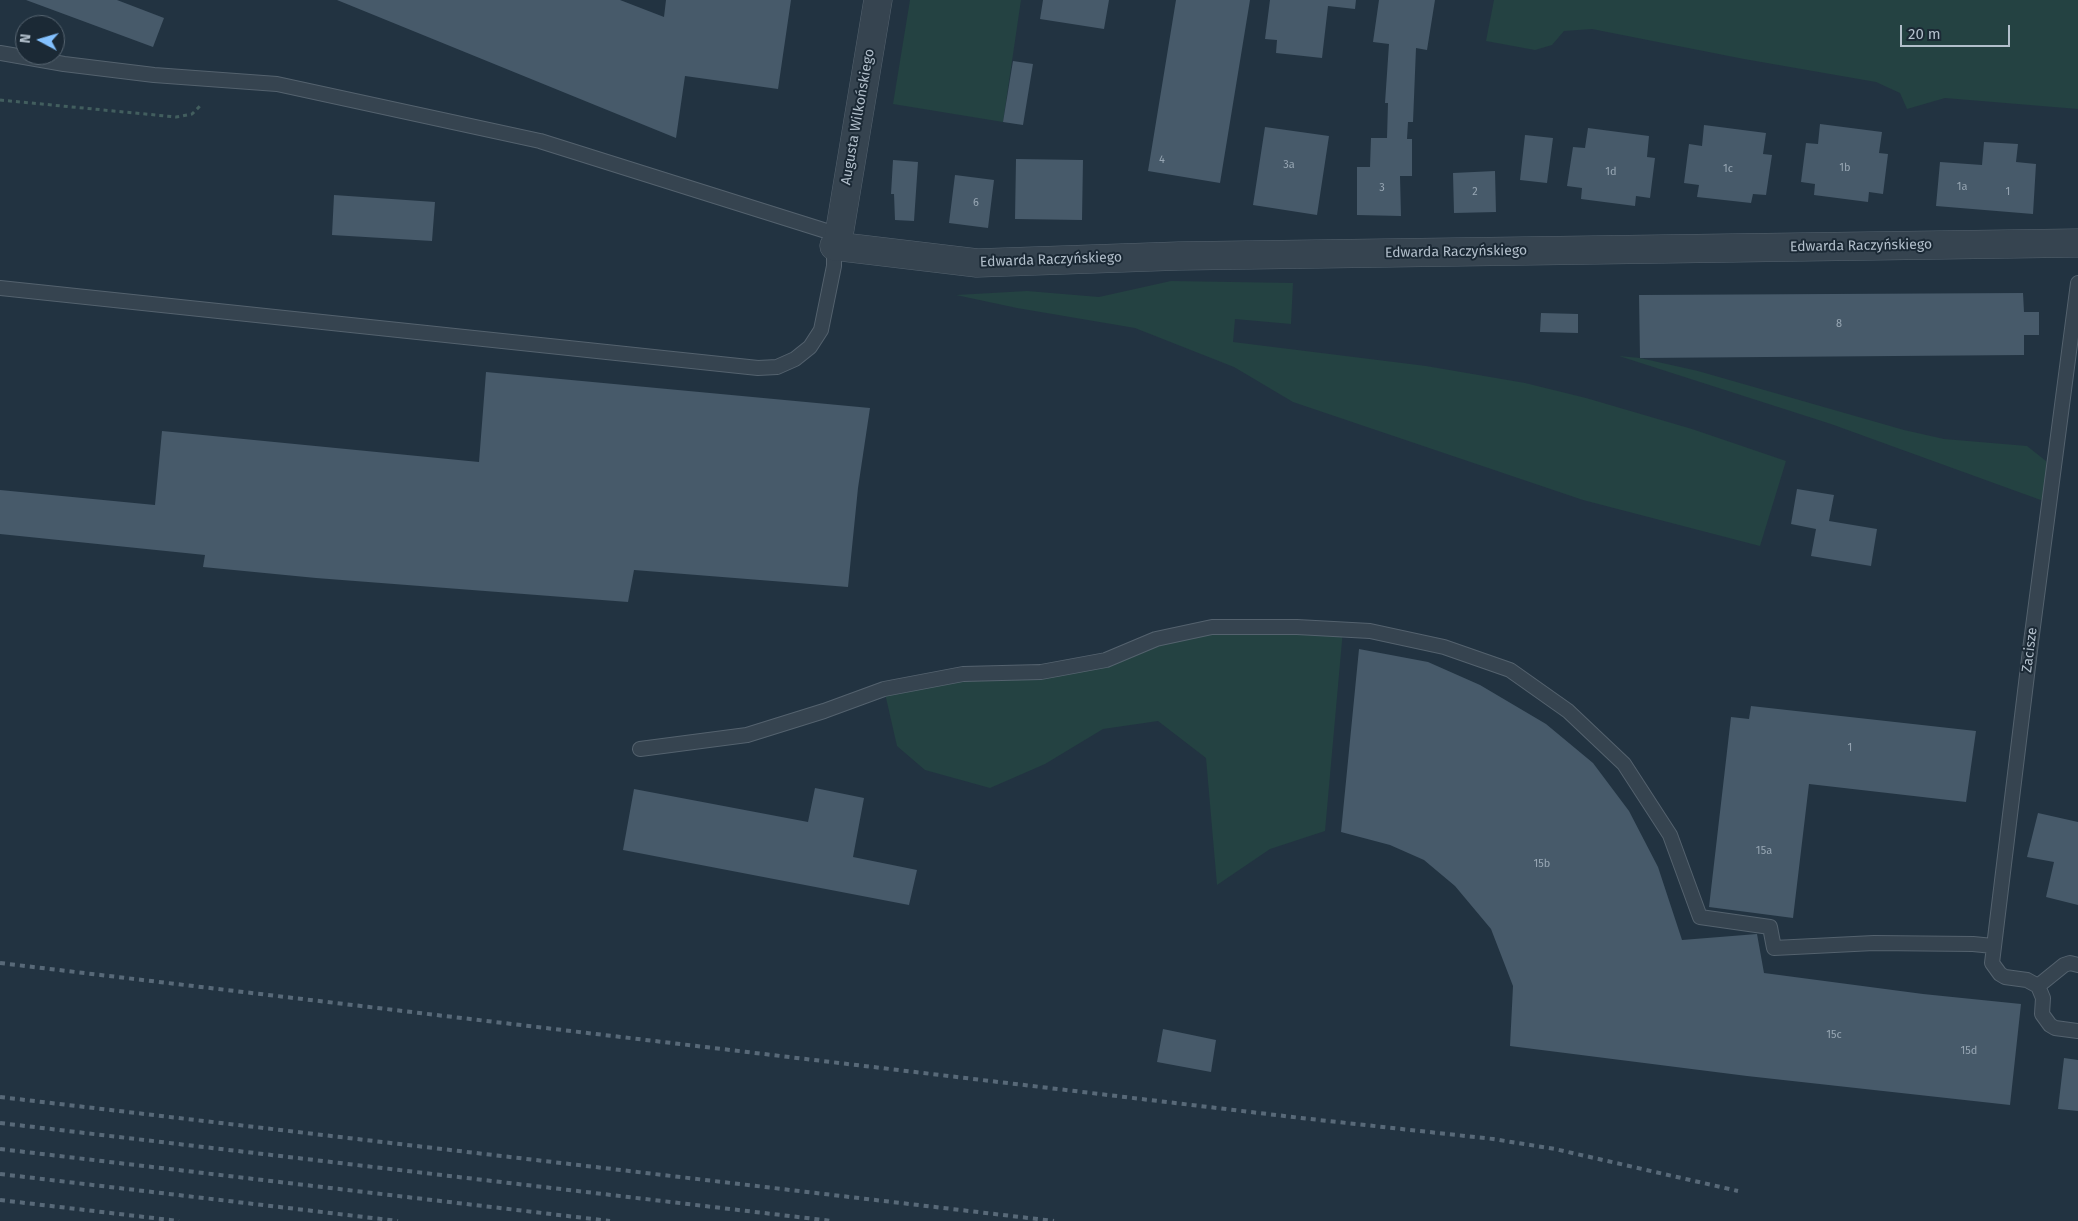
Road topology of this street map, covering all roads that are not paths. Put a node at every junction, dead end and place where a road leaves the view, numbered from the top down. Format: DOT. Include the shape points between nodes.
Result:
graph roads {
  1 [pos="878,0"];
  2 [pos="0,53"];
  3 [pos="837,240"];
  4 [pos="2078,243"];
  5 [pos="2078,283"];
  6 [pos="0,288"];
  7 [pos="640,749"];
  8 [pos="1993,946"];
  9 [pos="2078,965"];
  10 [pos="2038,986"];
  11 [pos="2078,1031"];
  1 -- 3 [label="street, Augusta Wilkońskiego"];
  2 -- 3 [label="lane" via="154,75 277,84 540,141"];
  3 -- 4 [label="street, Edwarda Raczyńskiego" via="977,263 1198,256"];
  3 -- 6 [label="lane" via="821,330 810,347 777,367 758,368"];
  5 -- 8 [label="lane, Zacisze"];
  7 -- 8 [label="lane" via="747,735 884,689 963,674 1041,672 1106,660 1156,639 1212,627 1370,631 1444,647 1510,670 1568,711 1624,764 1670,835 1700,917 1770,927 1774,948 1874,943"];
  8 -- 10 [label="lane, Zacisze" via="1992,963 2000,974"];
  9 -- 10 [label="lane" via="2064,965"];
  10 -- 11 [label="lane" via="2043,998 2042,1014 2050,1025"];
}
